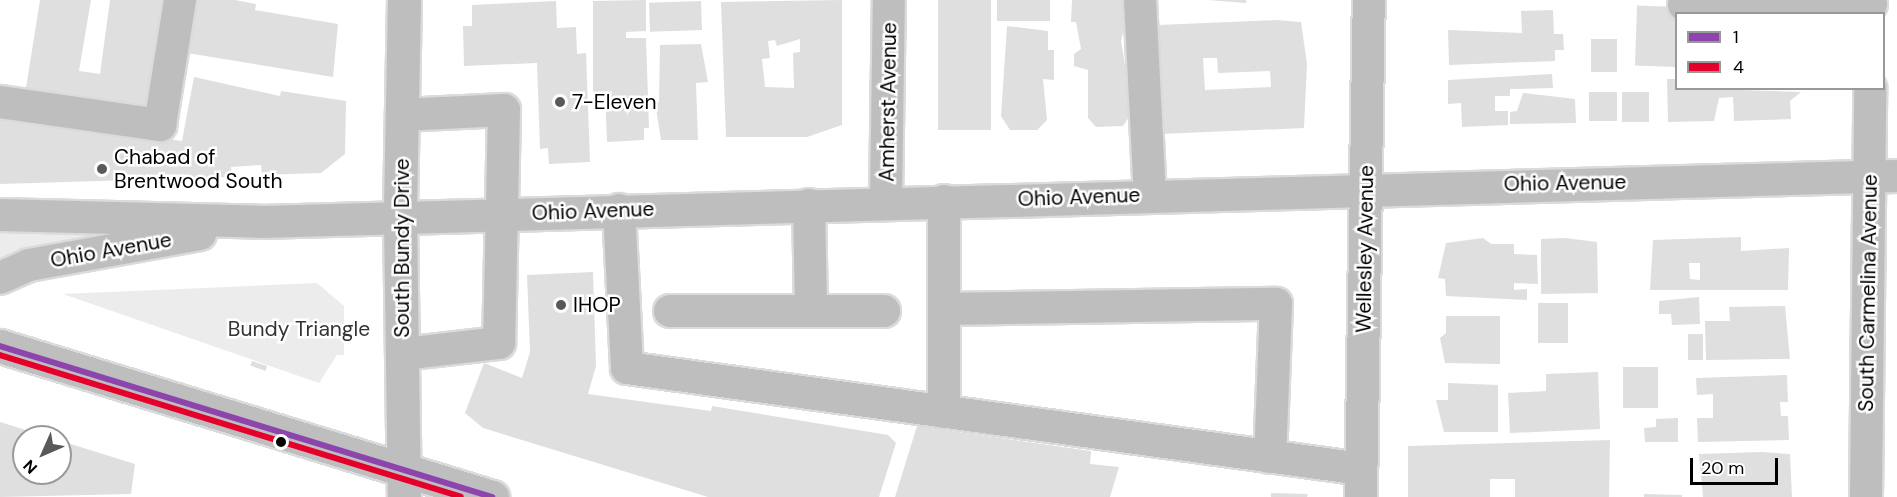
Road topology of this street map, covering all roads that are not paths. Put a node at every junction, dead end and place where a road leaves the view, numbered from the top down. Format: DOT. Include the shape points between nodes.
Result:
graph roads {
  1 [pos="180,0"];
  2 [pos="404,0"];
  3 [pos="890,0"];
  4 [pos="1140,0"];
  5 [pos="1369,0"];
  6 [pos="1684,5"];
  7 [pos="1871,6"];
  8 [pos="1870,90"];
  9 [pos="0,102"];
  10 [pos="402,116"];
  11 [pos="1883,177"];
  12 [pos="1367,188"];
  13 [pos="1150,195"];
  14 [pos="944,201"];
  15 [pos="886,203"];
  16 [pos="809,205"];
  17 [pos="619,210"];
  18 [pos="504,214"];
  19 [pos="0,215"];
  20 [pos="400,217"];
  21 [pos="261,222"];
  22 [pos="0,278"];
  23 [pos="944,309"];
  24 [pos="670,311"];
  25 [pos="811,311"];
  26 [pos="884,311"];
  27 [pos="0,346"];
  28 [pos="403,354"];
  29 [pos="944,412"];
  30 [pos="1270,457"];
  31 [pos="1361,483"];
  32 [pos="405,484"];
  33 [pos="492,497"];
  34 [pos="1866,497"];
  1 -- 9 [label="street" via="160,125"];
  2 -- 10 [label="main road, South Bundy Drive"];
  3 -- 15 [label="street, Amherst Avenue"];
  4 -- 13 [label="street"];
  5 -- 12 [label="street, Wellesley Avenue"];
  6 -- 7 [label="street"];
  8 -- 11 [label="street, South Carmelina Avenue"];
  10 -- 18 [label="street" via="504,110"];
  10 -- 20 [label="main road, South Bundy Drive"];
  11 -- 12 [label="street, Ohio Avenue"];
  11 -- 34 [label="street, South Carmelina Avenue"];
  12 -- 13 [label="street, Ohio Avenue"];
  12 -- 31 [label="street, Wellesley Avenue"];
  13 -- 14 [label="street, Ohio Avenue"];
  14 -- 15 [label="street, Ohio Avenue"];
  14 -- 23 [label="street"];
  15 -- 16 [label="street, Ohio Avenue"];
  16 -- 17 [label="street, Ohio Avenue"];
  16 -- 25 [label="street"];
  17 -- 18 [label="street, Ohio Avenue"];
  17 -- 29 [label="street" via="627,368"];
  18 -- 20 [label="street, Ohio Avenue"];
  18 -- 28 [label="street" via="500,343"];
  19 -- 21 [label="street, Ohio Avenue"];
  20 -- 21 [label="street, Ohio Avenue"];
  20 -- 28 [label="main road, South Bundy Drive"];
  21 -- 22 [label="street, Ohio Avenue" via="29,265"];
  23 -- 29 [label="street"];
  23 -- 30 [label="street" via="1276,304"];
  24 -- 25 [label="street"];
  25 -- 26 [label="street"];
  27 -- 32 [label="main road"];
  28 -- 32 [label="main road, South Bundy Drive"];
  29 -- 30 [label="street"];
  30 -- 31 [label="street"];
  32 -- 33 [label="main road"];
}
